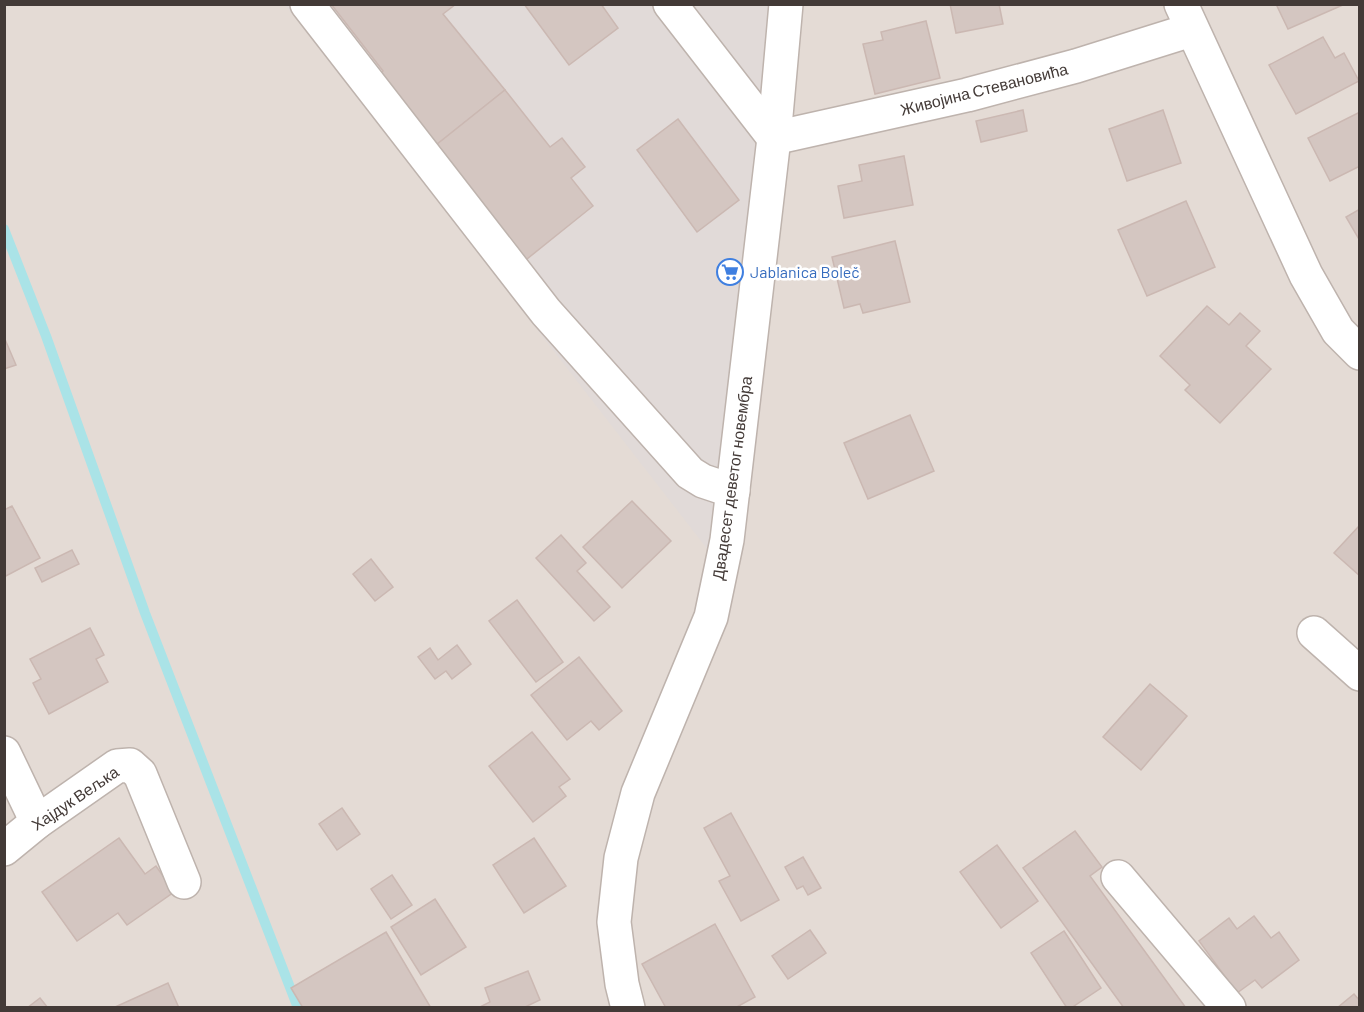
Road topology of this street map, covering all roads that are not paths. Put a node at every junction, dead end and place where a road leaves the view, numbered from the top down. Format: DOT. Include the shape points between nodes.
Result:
graph roads {
  1 [pos="307,4"];
  2 [pos="670,4"];
  3 [pos="786,4"];
  4 [pos="1186,17"];
  5 [pos="774,138"];
  6 [pos="1359,353"];
  7 [pos="733,491"];
  8 [pos="1314,633"];
  9 [pos="1359,674"];
  10 [pos="4,753"];
  11 [pos="37,822"];
  12 [pos="4,849"];
  13 [pos="1118,877"];
  14 [pos="184,882"];
  15 [pos="628,1008"];
  16 [pos="1228,1008"];
  1 -- 7 [label="street" via="546,312 690,473"];
  2 -- 5 [label="street"];
  3 -- 5 [label="street, Двадесет деветог новембра"];
  4 -- 5 [label="street, Живојина Стевановића" via="1076,66"];
  4 -- 6 [label="street, Живојина Стевановића" via="1306,275 1338,331"];
  5 -- 7 [label="street, Двадесет деветог новембра"];
  7 -- 15 [label="street, Двадесет деветог новембра" via="711,617 638,793 621,858 614,922"];
  8 -- 9 [label="street"];
  10 -- 11 [label="street"];
  11 -- 12 [label="street, Хајдук Вељка"];
  11 -- 14 [label="street, Хајдук Вељка" via="117,766 130,765 140,774"];
  13 -- 16 [label="street"];
}
